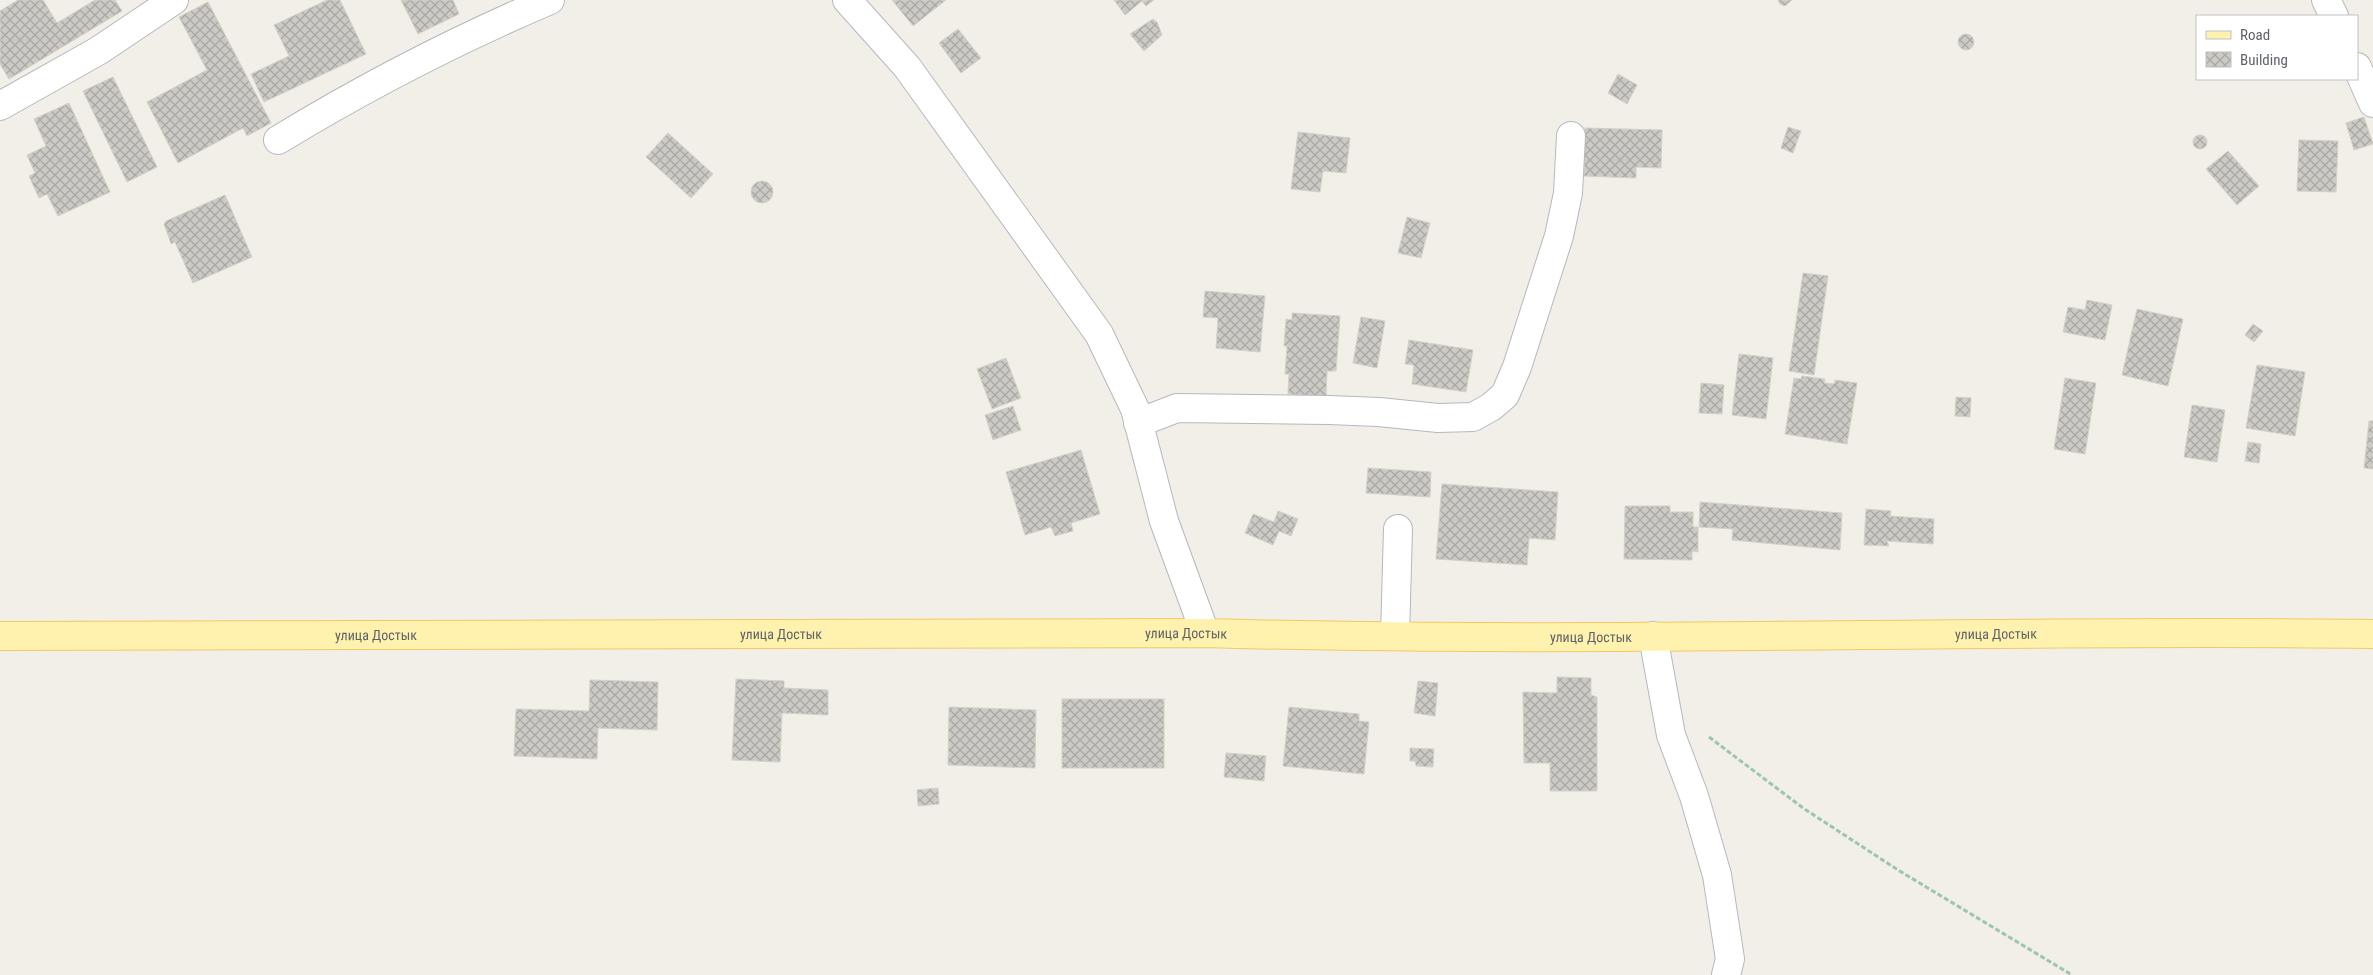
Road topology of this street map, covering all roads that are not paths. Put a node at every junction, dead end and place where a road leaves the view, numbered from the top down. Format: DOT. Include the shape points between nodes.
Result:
graph roads {
  1 [pos="174,0"];
  2 [pos="550,0"];
  3 [pos="847,0"];
  4 [pos="2326,0"];
  5 [pos="2334,15"];
  6 [pos="2364,74"];
  7 [pos="2373,103"];
  8 [pos="0,106"];
  9 [pos="1571,136"];
  10 [pos="278,140"];
  11 [pos="1138,423"];
  12 [pos="1398,529"];
  13 [pos="1205,632"];
  14 [pos="2373,634"];
  15 [pos="0,636"];
  16 [pos="1395,636"];
  17 [pos="1653,636"];
  18 [pos="1726,975"];
  1 -- 8 [label="street" via="98,51"];
  2 -- 10 [label="street" via="468,36"];
  3 -- 11 [label="street" via="907,67 1099,334 1135,409"];
  4 -- 5 [label="street"];
  6 -- 7 [label="street"];
  9 -- 11 [label="street" via="1568,193 1559,236 1517,367 1505,395 1491,407 1473,417 1438,418 1338,410 1177,408"];
  11 -- 13 [label="street" via="1164,521"];
  12 -- 16 [label="street"];
  13 -- 15 [label="main road, улица Достык"];
  13 -- 16 [label="main road, улица Достык"];
  14 -- 17 [label="main road, улица Достык" via="2166,631"];
  16 -- 17 [label="main road, улица Достык"];
  17 -- 18 [label="street" via="1671,735 1694,796 1717,875 1730,959"];
}
